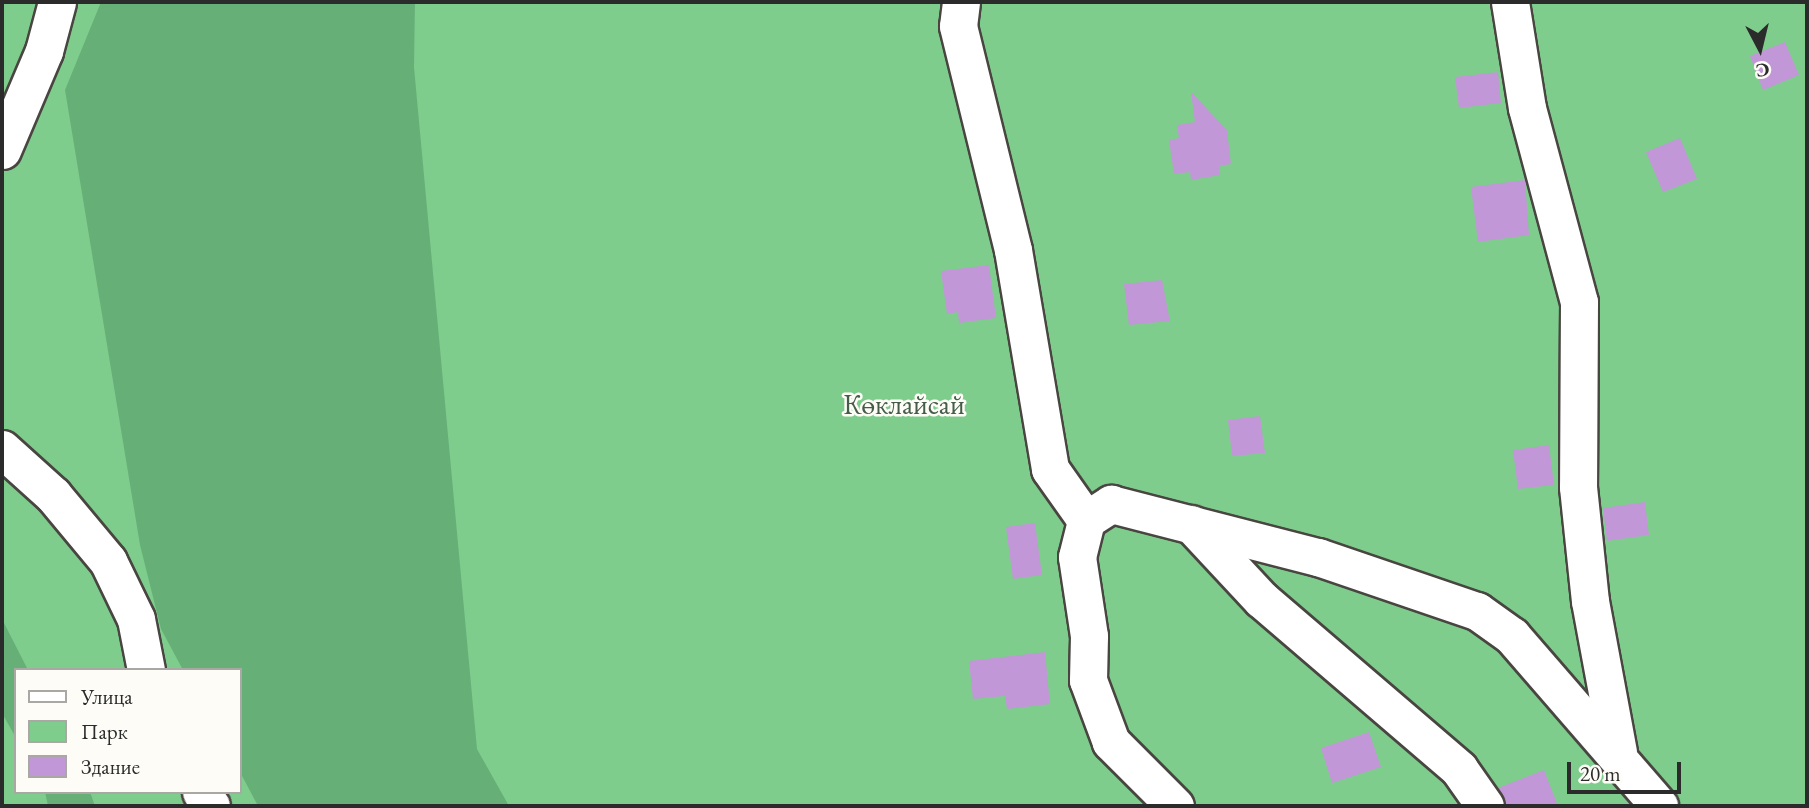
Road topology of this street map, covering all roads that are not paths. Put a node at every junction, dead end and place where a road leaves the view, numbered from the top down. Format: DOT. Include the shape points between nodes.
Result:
graph roads {
  1 [pos="57,2"];
  2 [pos="961,2"];
  3 [pos="1510,2"];
  4 [pos="2,150"];
  5 [pos="2,449"];
  6 [pos="1086,520"];
  7 [pos="1191,524"];
  8 [pos="146,668"];
  9 [pos="1618,752"];
  10 [pos="1175,806"];
  11 [pos="1485,806"];
  12 [pos="1659,806"];
  1 -- 4 [label="street" via="44,51"];
  2 -- 6 [label="street" via="958,26 1013,250 1050,468"];
  3 -- 9 [label="street" via="1527,108 1579,302 1578,487 1590,601"];
  5 -- 8 [label="street" via="53,495 107,561 136,619"];
  6 -- 7 [label="street" via="1111,504"];
  6 -- 10 [label="street" via="1077,557 1096,713 1111,742"];
  7 -- 9 [label="street" via="1318,557 1477,611 1512,636"];
  7 -- 11 [label="street" via="1261,599 1459,769"];
  9 -- 12 [label="street"];
}
